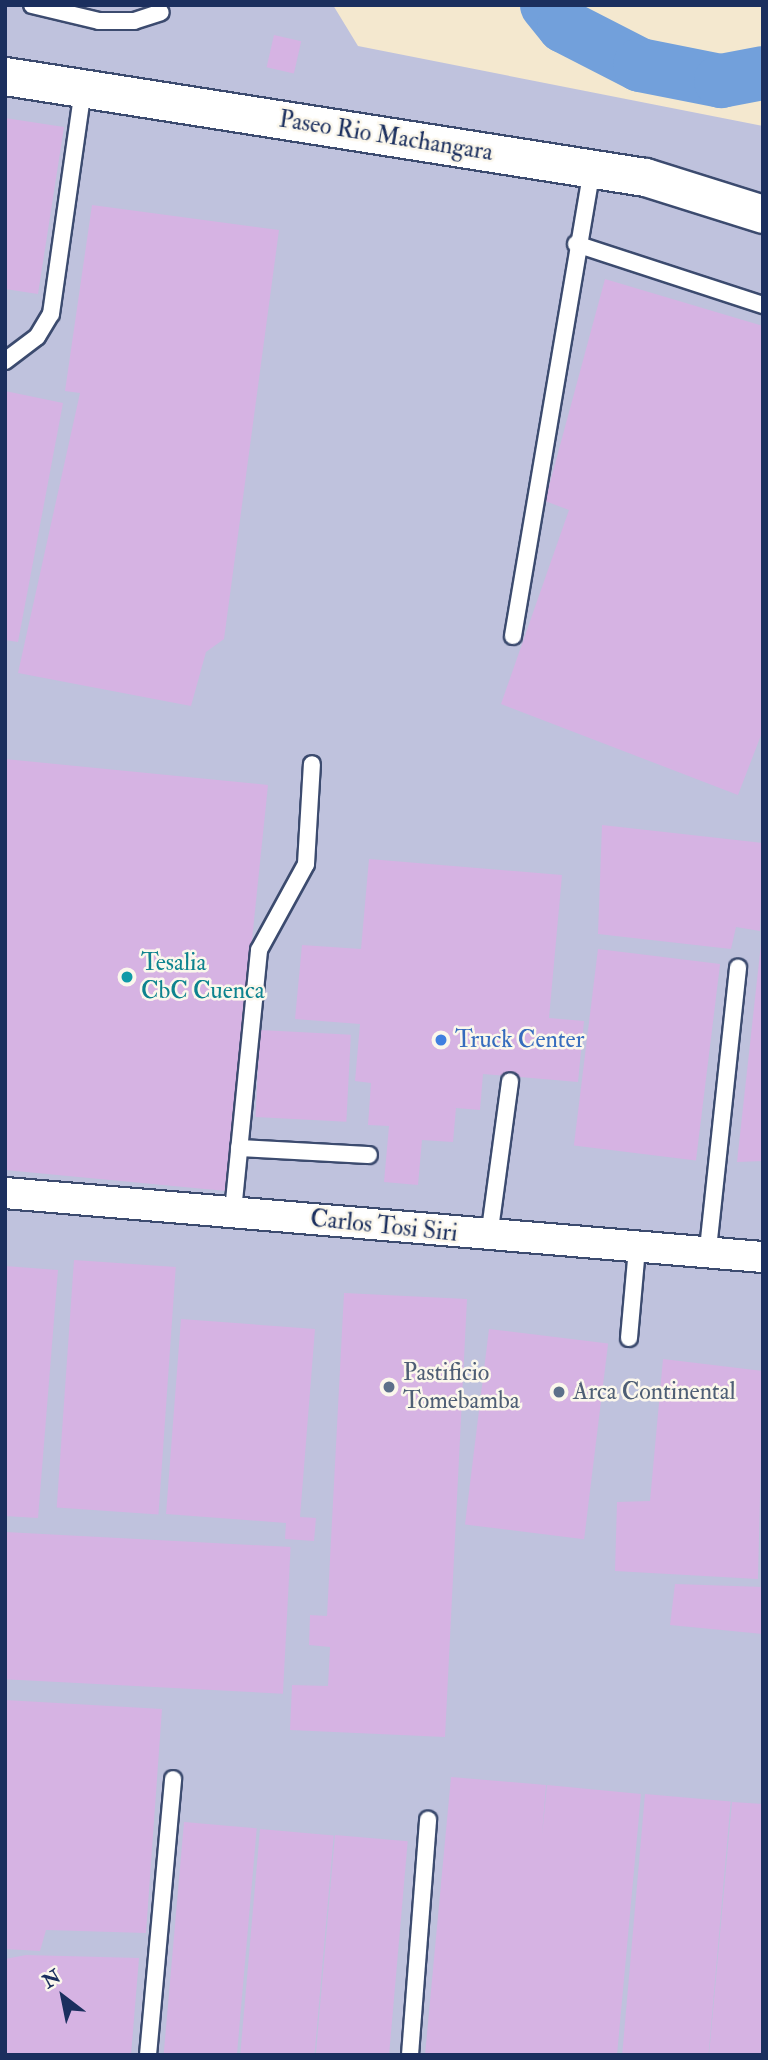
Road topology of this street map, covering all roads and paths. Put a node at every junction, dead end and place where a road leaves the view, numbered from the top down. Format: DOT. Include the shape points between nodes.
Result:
graph roads {
  1 [pos="32,5"];
  2 [pos="161,12"];
  3 [pos="5,76"];
  4 [pos="83,88"];
  5 [pos="592,168"];
  6 [pos="763,214"];
  7 [pos="576,244"];
  8 [pos="763,305"];
  9 [pos="5,360"];
  10 [pos="513,636"];
  11 [pos="313,764"];
  12 [pos="738,968"];
  13 [pos="510,1081"];
  14 [pos="239,1148"];
  15 [pos="369,1155"];
  16 [pos="5,1193"];
  17 [pos="233,1211"];
  18 [pos="489,1237"];
  19 [pos="637,1248"];
  20 [pos="708,1249"];
  21 [pos="763,1257"];
  22 [pos="629,1338"];
  23 [pos="173,1779"];
  24 [pos="428,1820"];
  25 [pos="148,2055"];
  26 [pos="410,2055"];
  1 -- 2 [label="lane" via="99,21 134,21"];
  3 -- 4 [label="street, Paseo Rio Machangara"];
  4 -- 5 [label="street, Paseo Rio Machangara"];
  4 -- 9 [label="lane" via="51,314 37,337"];
  5 -- 6 [label="street, Paseo Rio Machangara" via="645,177"];
  5 -- 7 [label="lane"];
  7 -- 8 [label="lane"];
  7 -- 10 [label="lane"];
  11 -- 14 [label="lane" via="306,864 259,950"];
  12 -- 20 [label="lane"];
  13 -- 18 [label="lane"];
  14 -- 15 [label="lane"];
  14 -- 17 [label="lane"];
  16 -- 17 [label="street, Carlos Tosi Siri"];
  17 -- 18 [label="street, Carlos Tosi Siri"];
  18 -- 19 [label="street, Carlos Tosi Siri"];
  19 -- 20 [label="street, Carlos Tosi Siri"];
  19 -- 22 [label="lane"];
  20 -- 21 [label="street, Carlos Tosi Siri"];
  23 -- 25 [label="lane"];
  24 -- 26 [label="lane"];
}
